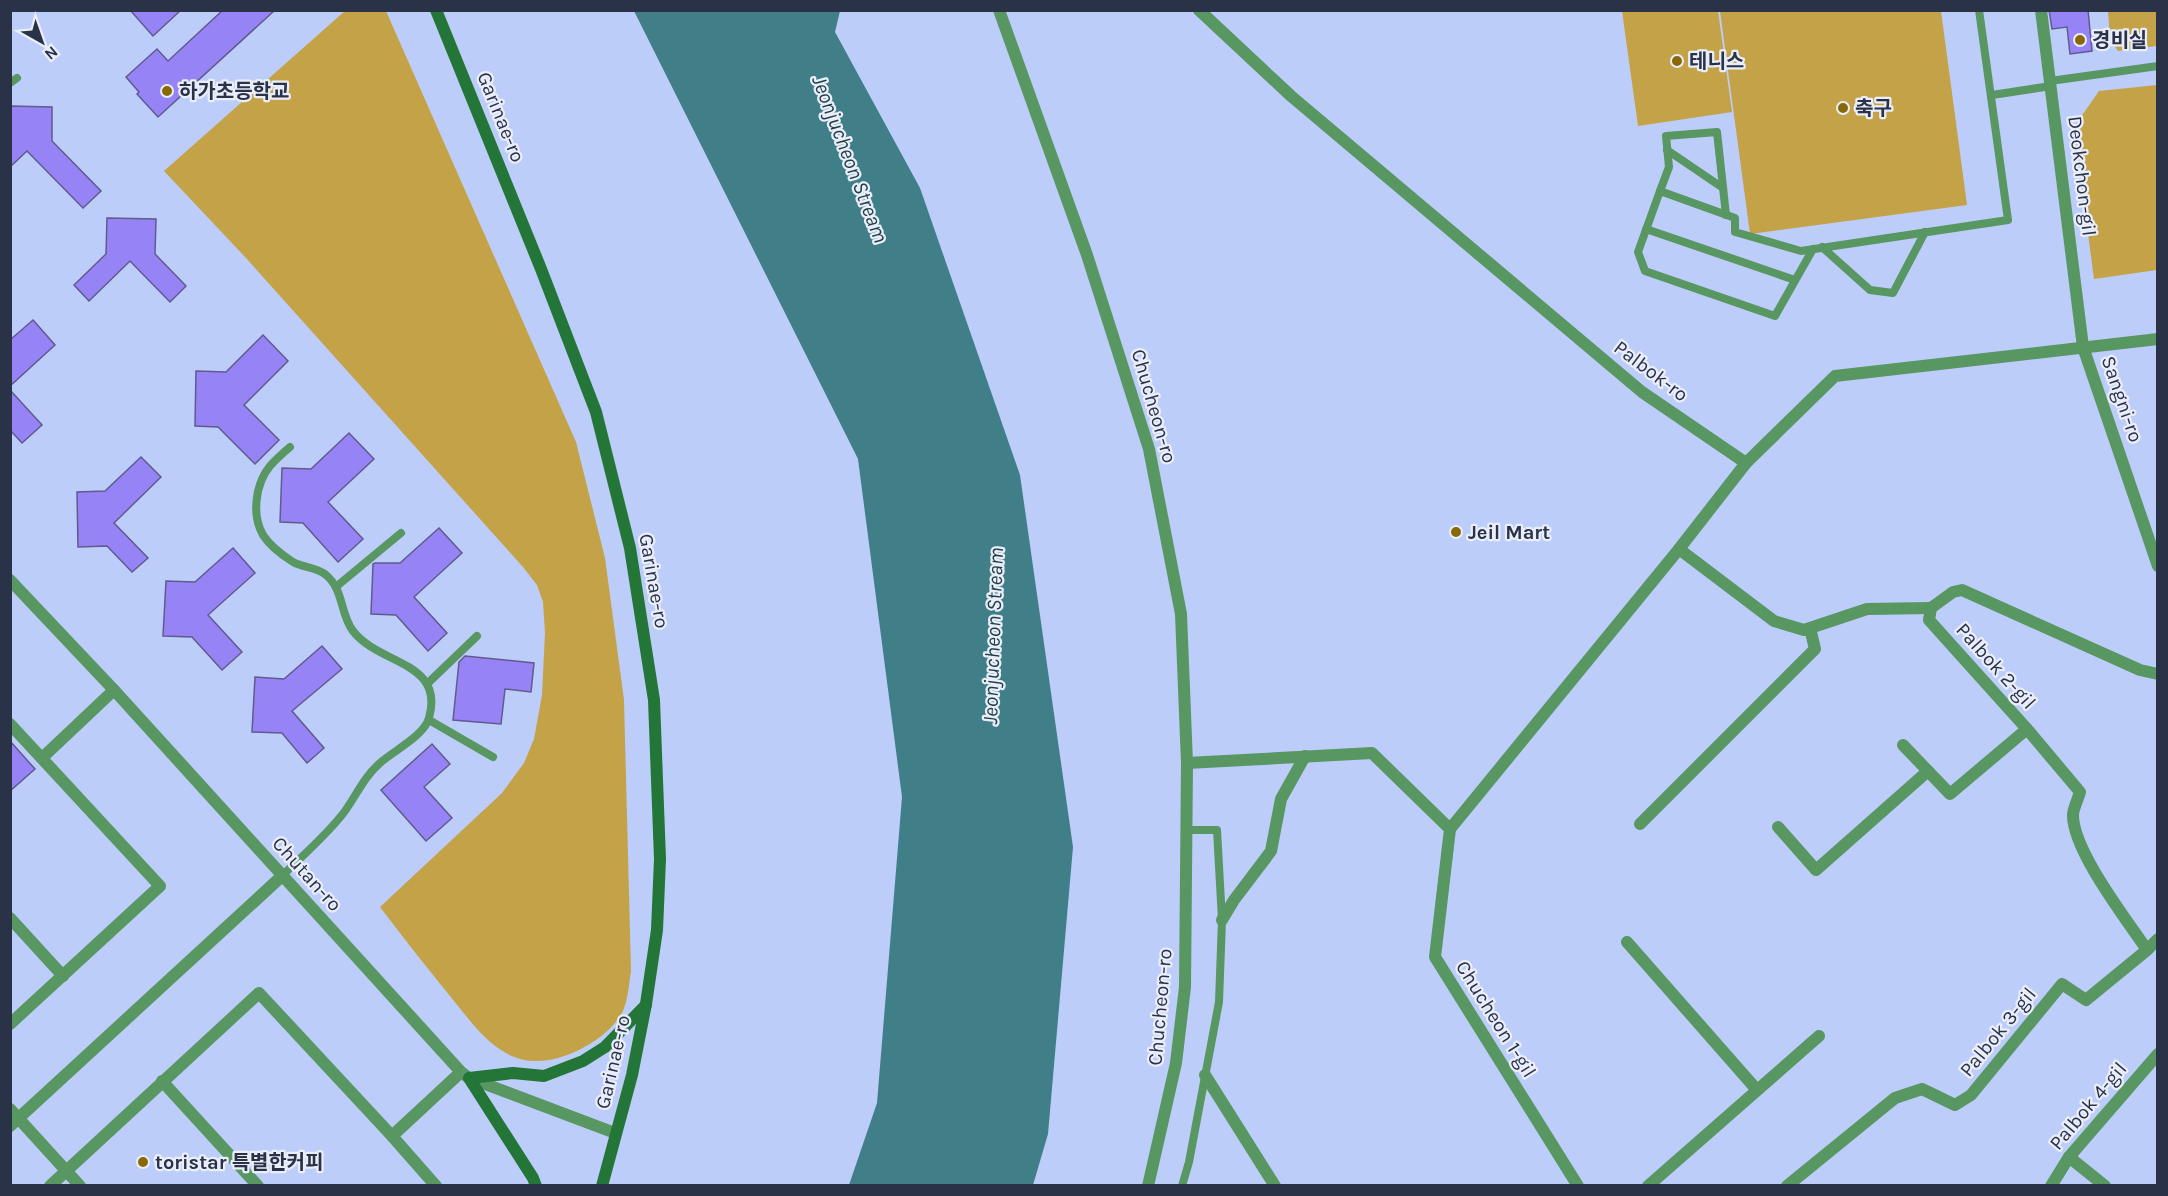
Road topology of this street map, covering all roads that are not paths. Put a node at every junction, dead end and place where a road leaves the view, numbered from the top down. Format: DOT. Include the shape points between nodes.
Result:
graph roads {
  1 [pos="436,10"];
  2 [pos="999,10"];
  3 [pos="1198,10"];
  4 [pos="1979,10"];
  5 [pos="2041,10"];
  6 [pos="2157,66"];
  7 [pos="2050,84"];
  8 [pos="1992,95"];
  9 [pos="1667,150"];
  10 [pos="1723,188"];
  11 [pos="1660,190"];
  12 [pos="1726,215"];
  13 [pos="1646,229"];
  14 [pos="1925,232"];
  15 [pos="1822,247"];
  16 [pos="1813,249"];
  17 [pos="1795,280"];
  18 [pos="2157,339"];
  19 [pos="2083,347"];
  20 [pos="290,447"];
  21 [pos="1746,463"];
  22 [pos="401,533"];
  23 [pos="1679,549"];
  24 [pos="2157,566"];
  25 [pos="10,580"];
  26 [pos="337,586"];
  27 [pos="1931,608"];
  28 [pos="1810,628"];
  29 [pos="477,636"];
  30 [pos="2157,674"];
  31 [pos="428,683"];
  32 [pos="114,690"];
  33 [pos="429,720"];
  34 [pos="10,724"];
  35 [pos="2027,729"];
  36 [pos="1903,745"];
  37 [pos="1305,756"];
  38 [pos="493,757"];
  39 [pos="42,758"];
  40 [pos="1187,763"];
  41 [pos="1928,771"];
  42 [pos="1640,824"];
  43 [pos="1778,827"];
  44 [pos="1450,829"];
  45 [pos="1188,830"];
  46 [pos="282,876"];
  47 [pos="10,918"];
  48 [pos="1222,920"];
  49 [pos="2157,939"];
  50 [pos="1627,942"];
  51 [pos="2147,950"];
  52 [pos="63,976"];
  53 [pos="646,1004"];
  54 [pos="10,1024"];
  55 [pos="1819,1036"];
  56 [pos="2157,1054"];
  57 [pos="465,1075"];
  58 [pos="1205,1075"];
  59 [pos="162,1081"];
  60 [pos="1757,1090"];
  61 [pos="13,1117"];
  62 [pos="615,1133"];
  63 [pos="392,1136"];
  64 [pos="2069,1157"];
  65 [pos="67,1170"];
  66 [pos="50,1185"];
  67 [pos="80,1185"];
  68 [pos="258,1185"];
  69 [pos="436,1185"];
  70 [pos="536,1185"];
  71 [pos="602,1185"];
  72 [pos="1148,1185"];
  73 [pos="1182,1185"];
  74 [pos="1275,1185"];
  75 [pos="1578,1185"];
  76 [pos="1648,1185"];
  77 [pos="1787,1185"];
  78 [pos="2051,1185"];
  79 [pos="2105,1185"];
  1 -- 53 [label="street, Garinae-ro" via="596,412 630,549 654,700 660,859 657,930"];
  2 -- 40 [label="street, Chucheon-ro" via="1086,255 1149,449 1181,614"];
  3 -- 21 [label="street, Palbok-ro" via="1291,96 1642,392"];
  4 -- 8 [label="lane"];
  5 -- 7 [label="street, Deokchon-gil"];
  6 -- 7 [label="lane"];
  7 -- 8 [label="lane"];
  7 -- 19 [label="street, Deokchon-gil"];
  8 -- 14 [label="lane" via="2008,220"];
  9 -- 10 [label="lane"];
  9 -- 10 [label="lane" via="1666,136 1717,132"];
  9 -- 11 [label="lane" via="1669,167"];
  10 -- 12 [label="lane"];
  11 -- 12 [label="lane"];
  11 -- 13 [label="lane"];
  12 -- 16 [label="lane" via="1735,218 1735,232 1801,251"];
  13 -- 17 [label="lane"];
  13 -- 17 [label="lane" via="1638,252 1645,271 1775,316"];
  14 -- 15 [label="lane"];
  14 -- 15 [label="lane" via="1893,293 1870,290"];
  15 -- 16 [label="lane"];
  16 -- 17 [label="lane"];
  18 -- 19 [label="street"];
  19 -- 21 [label="street" via="1835,376"];
  19 -- 24 [label="street, Sangni-ro"];
  20 -- 26 [label="lane" via="260,482 258,520 263,535 279,553 297,564 319,569"];
  21 -- 23 [label="street"];
  22 -- 26 [label="lane"];
  23 -- 28 [label="street" via="1774,621 1804,630"];
  23 -- 44 [label="street"];
  25 -- 32 [label="street, Chutan-ro"];
  26 -- 31 [label="lane" via="354,632"];
  27 -- 28 [label="street" via="1867,609"];
  27 -- 30 [label="street, Palbok 2-gil" via="1962,590 2140,670"];
  27 -- 35 [label="street, Palbok 2-gil" via="1929,620"];
  28 -- 42 [label="street" via="1815,649"];
  29 -- 31 [label="lane"];
  31 -- 33 [label="lane" via="433,699"];
  32 -- 39 [label="street"];
  32 -- 46 [label="street, Chutan-ro"];
  33 -- 38 [label="lane"];
  33 -- 46 [label="lane" via="369,774 346,810"];
  34 -- 39 [label="street"];
  35 -- 41 [label="street, Palbok 2-gil" via="1950,794"];
  35 -- 51 [label="street" via="2080,792 2073,815 2079,841 2090,865"];
  36 -- 41 [label="street, Palbok 2-gil"];
  37 -- 40 [label="street"];
  37 -- 44 [label="street" via="1372,753"];
  37 -- 48 [label="street" via="1281,799 1271,851"];
  39 -- 52 [label="street" via="159,886"];
  40 -- 45 [label="street, Chucheon-ro"];
  41 -- 43 [label="street" via="1816,870"];
  44 -- 75 [label="street, Chucheon 1-gil" via="1435,957"];
  45 -- 48 [label="lane" via="1217,830"];
  45 -- 72 [label="street, Chucheon-ro" via="1185,987 1176,1063"];
  46 -- 57 [label="street, Chutan-ro"];
  46 -- 61 [label="street"];
  47 -- 52 [label="street"];
  48 -- 58 [label="lane" via="1219,1002"];
  49 -- 51 [label="street, Palbok 3-gil"];
  50 -- 60 [label="street"];
  51 -- 77 [label="street, Palbok 3-gil" via="2086,1000 2062,984 1971,1095 1955,1105 1922,1089 1895,1098"];
  52 -- 54 [label="street"];
  53 -- 57 [label="street" via="605,1047 583,1061 544,1076 513,1072"];
  53 -- 62 [label="street, Garinae-ro"];
  55 -- 60 [label="street"];
  56 -- 64 [label="street, Palbok 4-gil"];
  57 -- 62 [label="street, Chutan-ro"];
  57 -- 63 [label="street"];
  57 -- 70 [label="street"];
  58 -- 73 [label="lane"];
  58 -- 74 [label="street"];
  59 -- 63 [label="street" via="259,993"];
  59 -- 65 [label="street"];
  59 -- 68 [label="street"];
  60 -- 76 [label="street"];
  61 -- 65 [label="street"];
  62 -- 71 [label="street, Garinae-ro"];
  63 -- 69 [label="street"];
  64 -- 78 [label="street, Palbok 4-gil"];
  64 -- 79 [label="street"];
  65 -- 66 [label="street"];
  65 -- 67 [label="street"];
}
